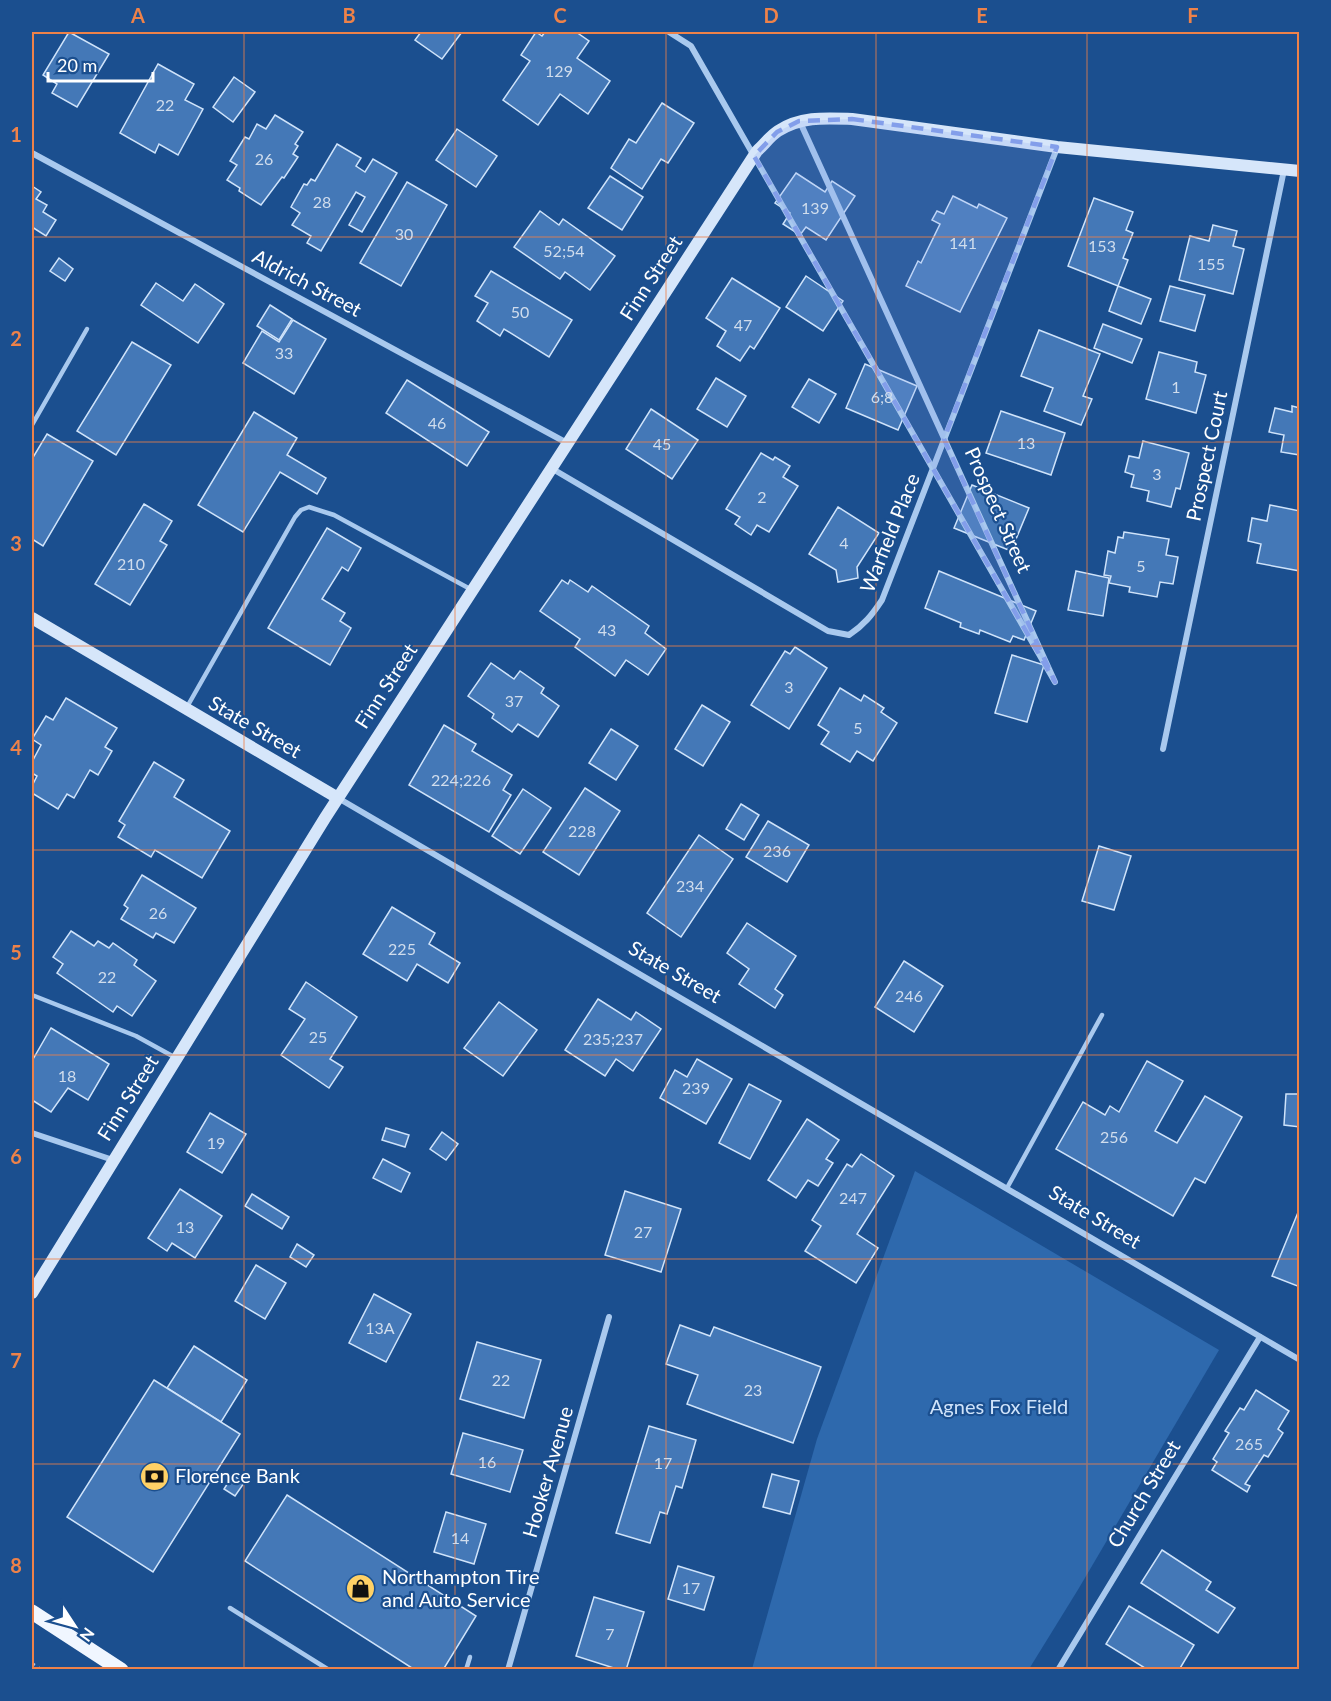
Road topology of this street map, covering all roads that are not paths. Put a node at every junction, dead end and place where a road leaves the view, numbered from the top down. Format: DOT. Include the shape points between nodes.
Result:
graph roads {
  1 [pos="669,32"];
  2 [pos="799,121"];
  3 [pos="1057,147"];
  4 [pos="32,153"];
  5 [pos="1284,170"];
  6 [pos="1299,171"];
  7 [pos="87,329"];
  8 [pos="32,425"];
  9 [pos="567,443"];
  10 [pos="551,468"];
  11 [pos="472,590"];
  12 [pos="32,618"];
  13 [pos="185,709"];
  14 [pos="1163,748"];
  15 [pos="338,798"];
  16 [pos="32,994"];
  17 [pos="1102,1015"];
  18 [pos="176,1058"];
  19 [pos="32,1132"];
  20 [pos="113,1160"];
  21 [pos="1007,1188"];
  22 [pos="32,1293"];
  23 [pos="609,1317"];
  24 [pos="1260,1337"];
  25 [pos="1299,1360"];
  26 [pos="230,1608"];
  27 [pos="32,1612"];
  28 [pos="470,1657"];
  29 [pos="121,1670"];
  30 [pos="329,1670"];
  31 [pos="466,1670"];
  32 [pos="508,1670"];
  33 [pos="1058,1670"];
  1 -- 2 [label="street, Prospect Street" via="691,46 1055,682"];
  2 -- 3 [label="main road" via="852,120"];
  2 -- 9 [label="main road, Finn Street" via="777,132 757,151"];
  3 -- 5 [label="main road"];
  3 -- 10 [label="street, Warfield Place" via="882,600 872,617 859,628 849,634 828,631"];
  4 -- 9 [label="street, Aldrich Street"];
  5 -- 6 [label="main road"];
  5 -- 14 [label="street, Prospect Court"];
  7 -- 8 [label="lane"];
  9 -- 10 [label="main road, Finn Street"];
  10 -- 11 [label="main road, Finn Street"];
  11 -- 13 [label="lane" via="334,515 309,507 301,510"];
  11 -- 15 [label="main road, Finn Street"];
  12 -- 13 [label="main road, State Street"];
  13 -- 15 [label="main road, State Street"];
  15 -- 18 [label="main road, Finn Street"];
  15 -- 21 [label="street, State Street"];
  16 -- 18 [label="lane" via="136,1036"];
  17 -- 21 [label="lane"];
  18 -- 20 [label="main road, Finn Street"];
  19 -- 20 [label="street"];
  20 -- 22 [label="main road, Finn Street"];
  21 -- 24 [label="street, State Street"];
  23 -- 32 [label="street, Hooker Avenue"];
  24 -- 25 [label="street, State Street"];
  24 -- 33 [label="street, Church Street"];
  26 -- 30 [label="lane"];
  27 -- 29 [label="main road"];
  28 -- 31 [label="lane"];
}
